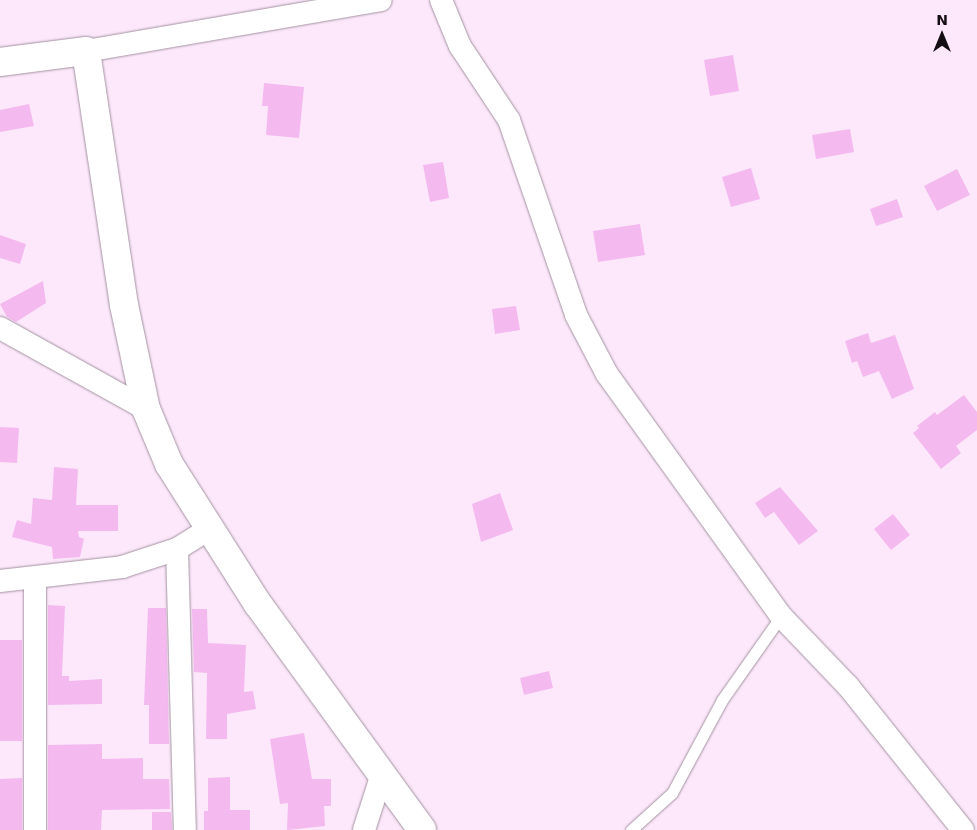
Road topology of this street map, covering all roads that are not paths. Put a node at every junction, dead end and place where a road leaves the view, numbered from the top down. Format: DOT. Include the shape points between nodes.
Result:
graph roads {
  1 [pos="381,0"];
  2 [pos="441,0"];
  3 [pos="86,51"];
  4 [pos="0,62"];
  5 [pos="0,328"];
  6 [pos="146,409"];
  7 [pos="209,529"];
  8 [pos="177,549"];
  9 [pos="35,579"];
  10 [pos="0,581"];
  11 [pos="781,616"];
  12 [pos="381,777"];
  13 [pos="35,830"];
  14 [pos="185,830"];
  15 [pos="364,830"];
  16 [pos="422,830"];
  17 [pos="631,830"];
  18 [pos="963,830"];
  1 -- 3 [label="street"];
  2 -- 11 [label="street" via="460,46 508,120 576,315 607,374"];
  3 -- 4 [label="main road"];
  3 -- 6 [label="main road" via="124,305"];
  5 -- 6 [label="street"];
  6 -- 7 [label="main road" via="169,464"];
  7 -- 8 [label="street"];
  7 -- 12 [label="main road"];
  8 -- 9 [label="street" via="122,567"];
  8 -- 14 [label="street"];
  9 -- 10 [label="street"];
  9 -- 13 [label="street"];
  11 -- 17 [label="lane" via="722,700 672,793"];
  11 -- 18 [label="street" via="848,686"];
  12 -- 15 [label="street"];
  12 -- 16 [label="main road"];
}
